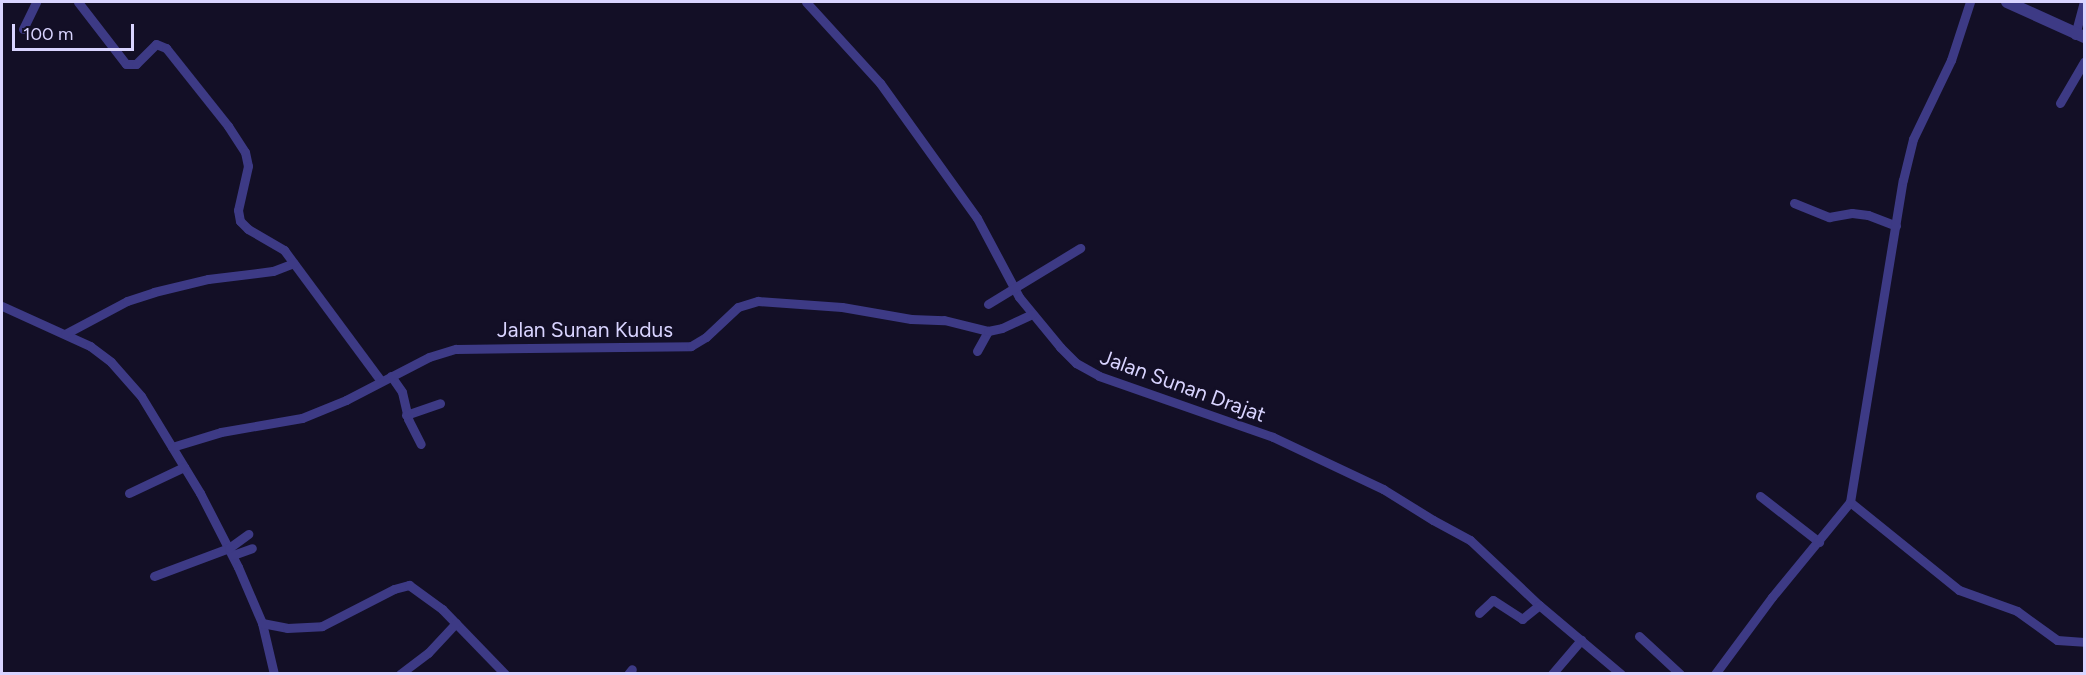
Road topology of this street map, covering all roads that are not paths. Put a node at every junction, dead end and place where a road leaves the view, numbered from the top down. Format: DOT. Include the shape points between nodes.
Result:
graph roads {
  1 [pos="36,2"];
  2 [pos="78,2"];
  3 [pos="806,2"];
  4 [pos="1970,2"];
  5 [pos="2007,2"];
  6 [pos="2084,2"];
  7 [pos="23,29"];
  8 [pos="2080,36"];
  9 [pos="2085,62"];
  10 [pos="2060,103"];
  11 [pos="1794,203"];
  12 [pos="1896,226"];
  13 [pos="1080,248"];
  14 [pos="294,263"];
  15 [pos="1014,288"];
  16 [pos="988,304"];
  17 [pos="2,306"];
  18 [pos="1032,314"];
  19 [pos="988,331"];
  20 [pos="65,334"];
  21 [pos="977,351"];
  22 [pos="391,376"];
  23 [pos="381,381"];
  24 [pos="440,403"];
  25 [pos="406,415"];
  26 [pos="421,444"];
  27 [pos="172,447"];
  28 [pos="184,467"];
  29 [pos="129,494"];
  30 [pos="1760,496"];
  31 [pos="1850,502"];
  32 [pos="248,534"];
  33 [pos="1819,542"];
  34 [pos="252,548"];
  35 [pos="231,551"];
  36 [pos="154,576"];
  37 [pos="1539,605"];
  38 [pos="1479,613"];
  39 [pos="262,623"];
  40 [pos="456,623"];
  41 [pos="1639,636"];
  42 [pos="1581,640"];
  43 [pos="2085,642"];
  44 [pos="274,674"];
  45 [pos="400,674"];
  46 [pos="505,674"];
  47 [pos="1552,674"];
  48 [pos="1621,674"];
  49 [pos="1680,674"];
  50 [pos="1715,674"];
  1 -- 7 [label="street"];
  2 -- 14 [label="street" via="126,64 136,64 156,44 166,48 245,152 248,166 238,210 240,221 279,246"];
  3 -- 15 [label="street, Jalan Sunan Drajat" via="880,83 956,187"];
  4 -- 12 [label="street" via="1952,60 1913,139"];
  5 -- 8 [label="street"];
  6 -- 8 [label="street"];
  9 -- 10 [label="street"];
  11 -- 12 [label="street" via="1829,217 1868,215"];
  12 -- 31 [label="street"];
  13 -- 15 [label="street"];
  14 -- 20 [label="street" via="273,271 208,279 146,295"];
  14 -- 23 [label="street"];
  15 -- 16 [label="street"];
  15 -- 18 [label="street, Jalan Sunan Drajat"];
  17 -- 20 [label="street"];
  18 -- 19 [label="street"];
  18 -- 37 [label="street, Jalan Sunan Drajat" via="1065,352 1091,373 1273,437 1383,489 1470,540"];
  19 -- 21 [label="street"];
  19 -- 22 [label="street, Jalan Sunan Kudus" via="944,320 758,301 738,307 691,346 456,350 429,357"];
  20 -- 27 [label="street" via="97,351 124,376"];
  22 -- 23 [label="street, Jalan Sunan Kudus"];
  22 -- 25 [label="street" via="402,392"];
  23 -- 27 [label="street, Jalan Sunan Kudus" via="302,418 221,432"];
  24 -- 25 [label="street"];
  25 -- 26 [label="street"];
  27 -- 28 [label="street"];
  28 -- 29 [label="street"];
  28 -- 35 [label="street"];
  30 -- 33 [label="street"];
  31 -- 33 [label="street"];
  31 -- 43 [label="street" via="1959,590 2017,611 2057,640"];
  32 -- 35 [label="street"];
  33 -- 50 [label="street"];
  34 -- 35 [label="street"];
  35 -- 36 [label="street"];
  35 -- 39 [label="street"];
  37 -- 38 [label="street" via="1522,620 1494,600"];
  37 -- 42 [label="street, Jalan Sunan Drajat"];
  39 -- 40 [label="street" via="286,628 322,626 409,585"];
  39 -- 44 [label="street"];
  40 -- 45 [label="street" via="428,653"];
  40 -- 46 [label="street"];
  41 -- 49 [label="street"];
  42 -- 47 [label="street"];
  42 -- 48 [label="street, Jalan Sunan Drajat"];
}
